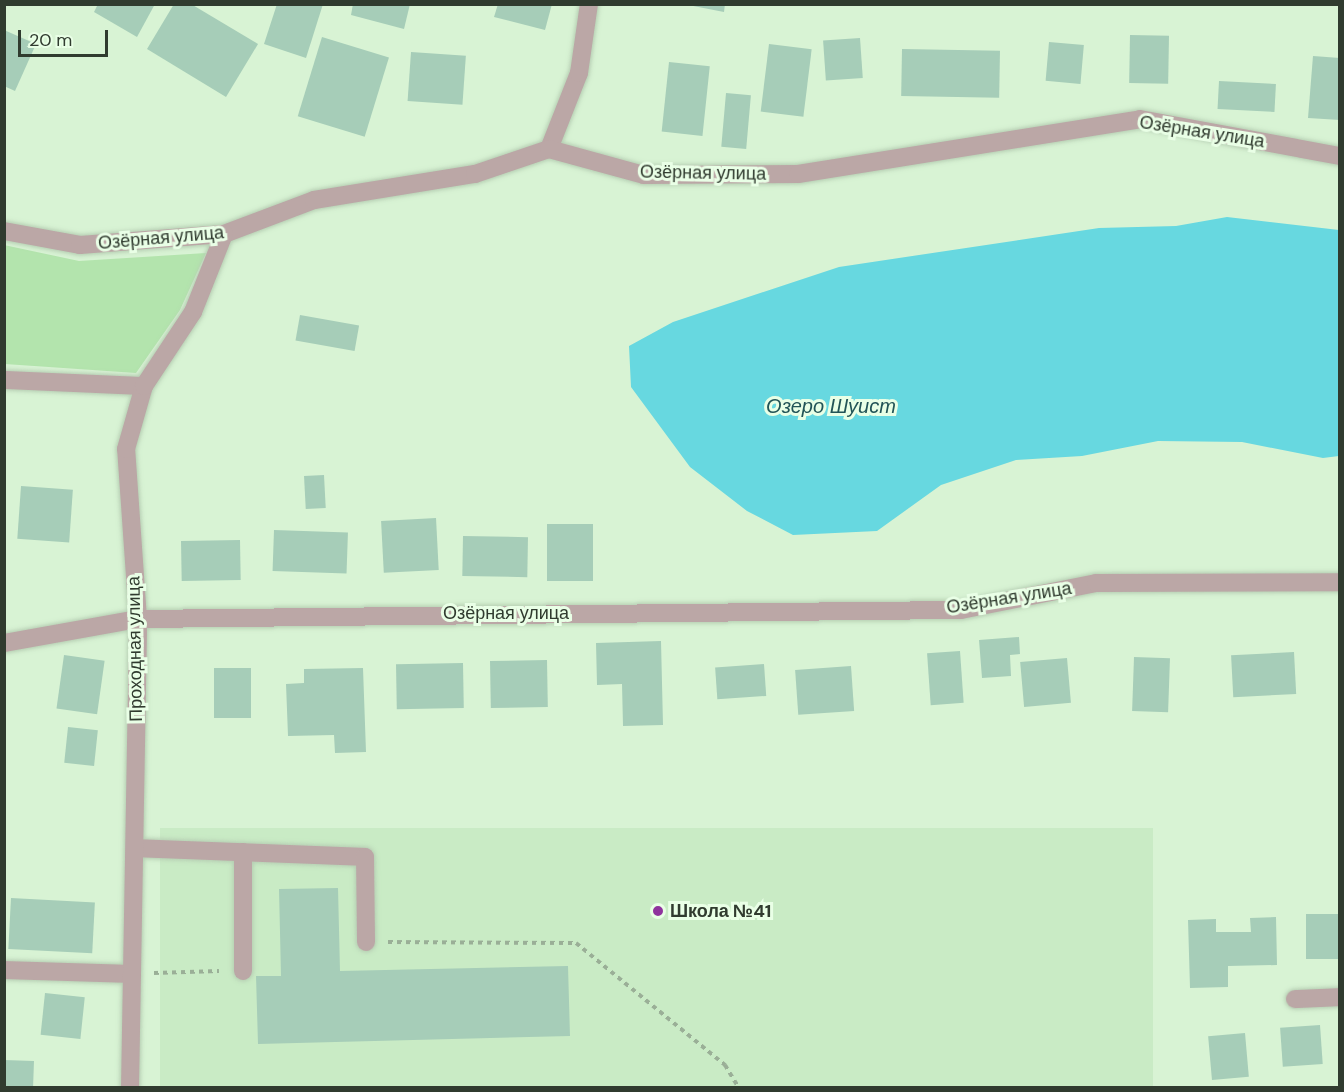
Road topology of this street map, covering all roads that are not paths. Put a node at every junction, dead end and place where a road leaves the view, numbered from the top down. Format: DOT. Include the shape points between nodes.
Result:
graph roads {
  1 [pos="589,4"];
  2 [pos="549,149"];
  3 [pos="1340,156"];
  4 [pos="4,231"];
  5 [pos="224,234"];
  6 [pos="4,380"];
  7 [pos="144,386"];
  8 [pos="1340,582"];
  9 [pos="138,619"];
  10 [pos="4,643"];
  11 [pos="135,848"];
  12 [pos="243,852"];
  13 [pos="366,942"];
  14 [pos="4,970"];
  15 [pos="243,971"];
  16 [pos="132,974"];
  17 [pos="1340,997"];
  18 [pos="1295,999"];
  19 [pos="130,1088"];
  1 -- 2 [label="street" via="579,73"];
  2 -- 3 [label="street, Озёрная улица" via="644,175 798,174 1140,119"];
  2 -- 5 [label="street, Озёрная улица" via="474,174 314,200"];
  4 -- 5 [label="street, Озёрная улица" via="80,245"];
  5 -- 7 [label="street, Проходная улица" via="193,312"];
  6 -- 7 [label="street"];
  7 -- 9 [label="street, Проходная улица" via="126,449"];
  8 -- 9 [label="street, Озёрная улица" via="1096,583 961,610"];
  9 -- 10 [label="street, Озёрная улица"];
  9 -- 11 [label="street, Проходная улица"];
  11 -- 12 [label="street"];
  11 -- 16 [label="street, Проходная улица"];
  12 -- 13 [label="street" via="365,857"];
  12 -- 15 [label="street"];
  14 -- 16 [label="street"];
  16 -- 19 [label="street, Проходная улица"];
  17 -- 18 [label="street"];
}
